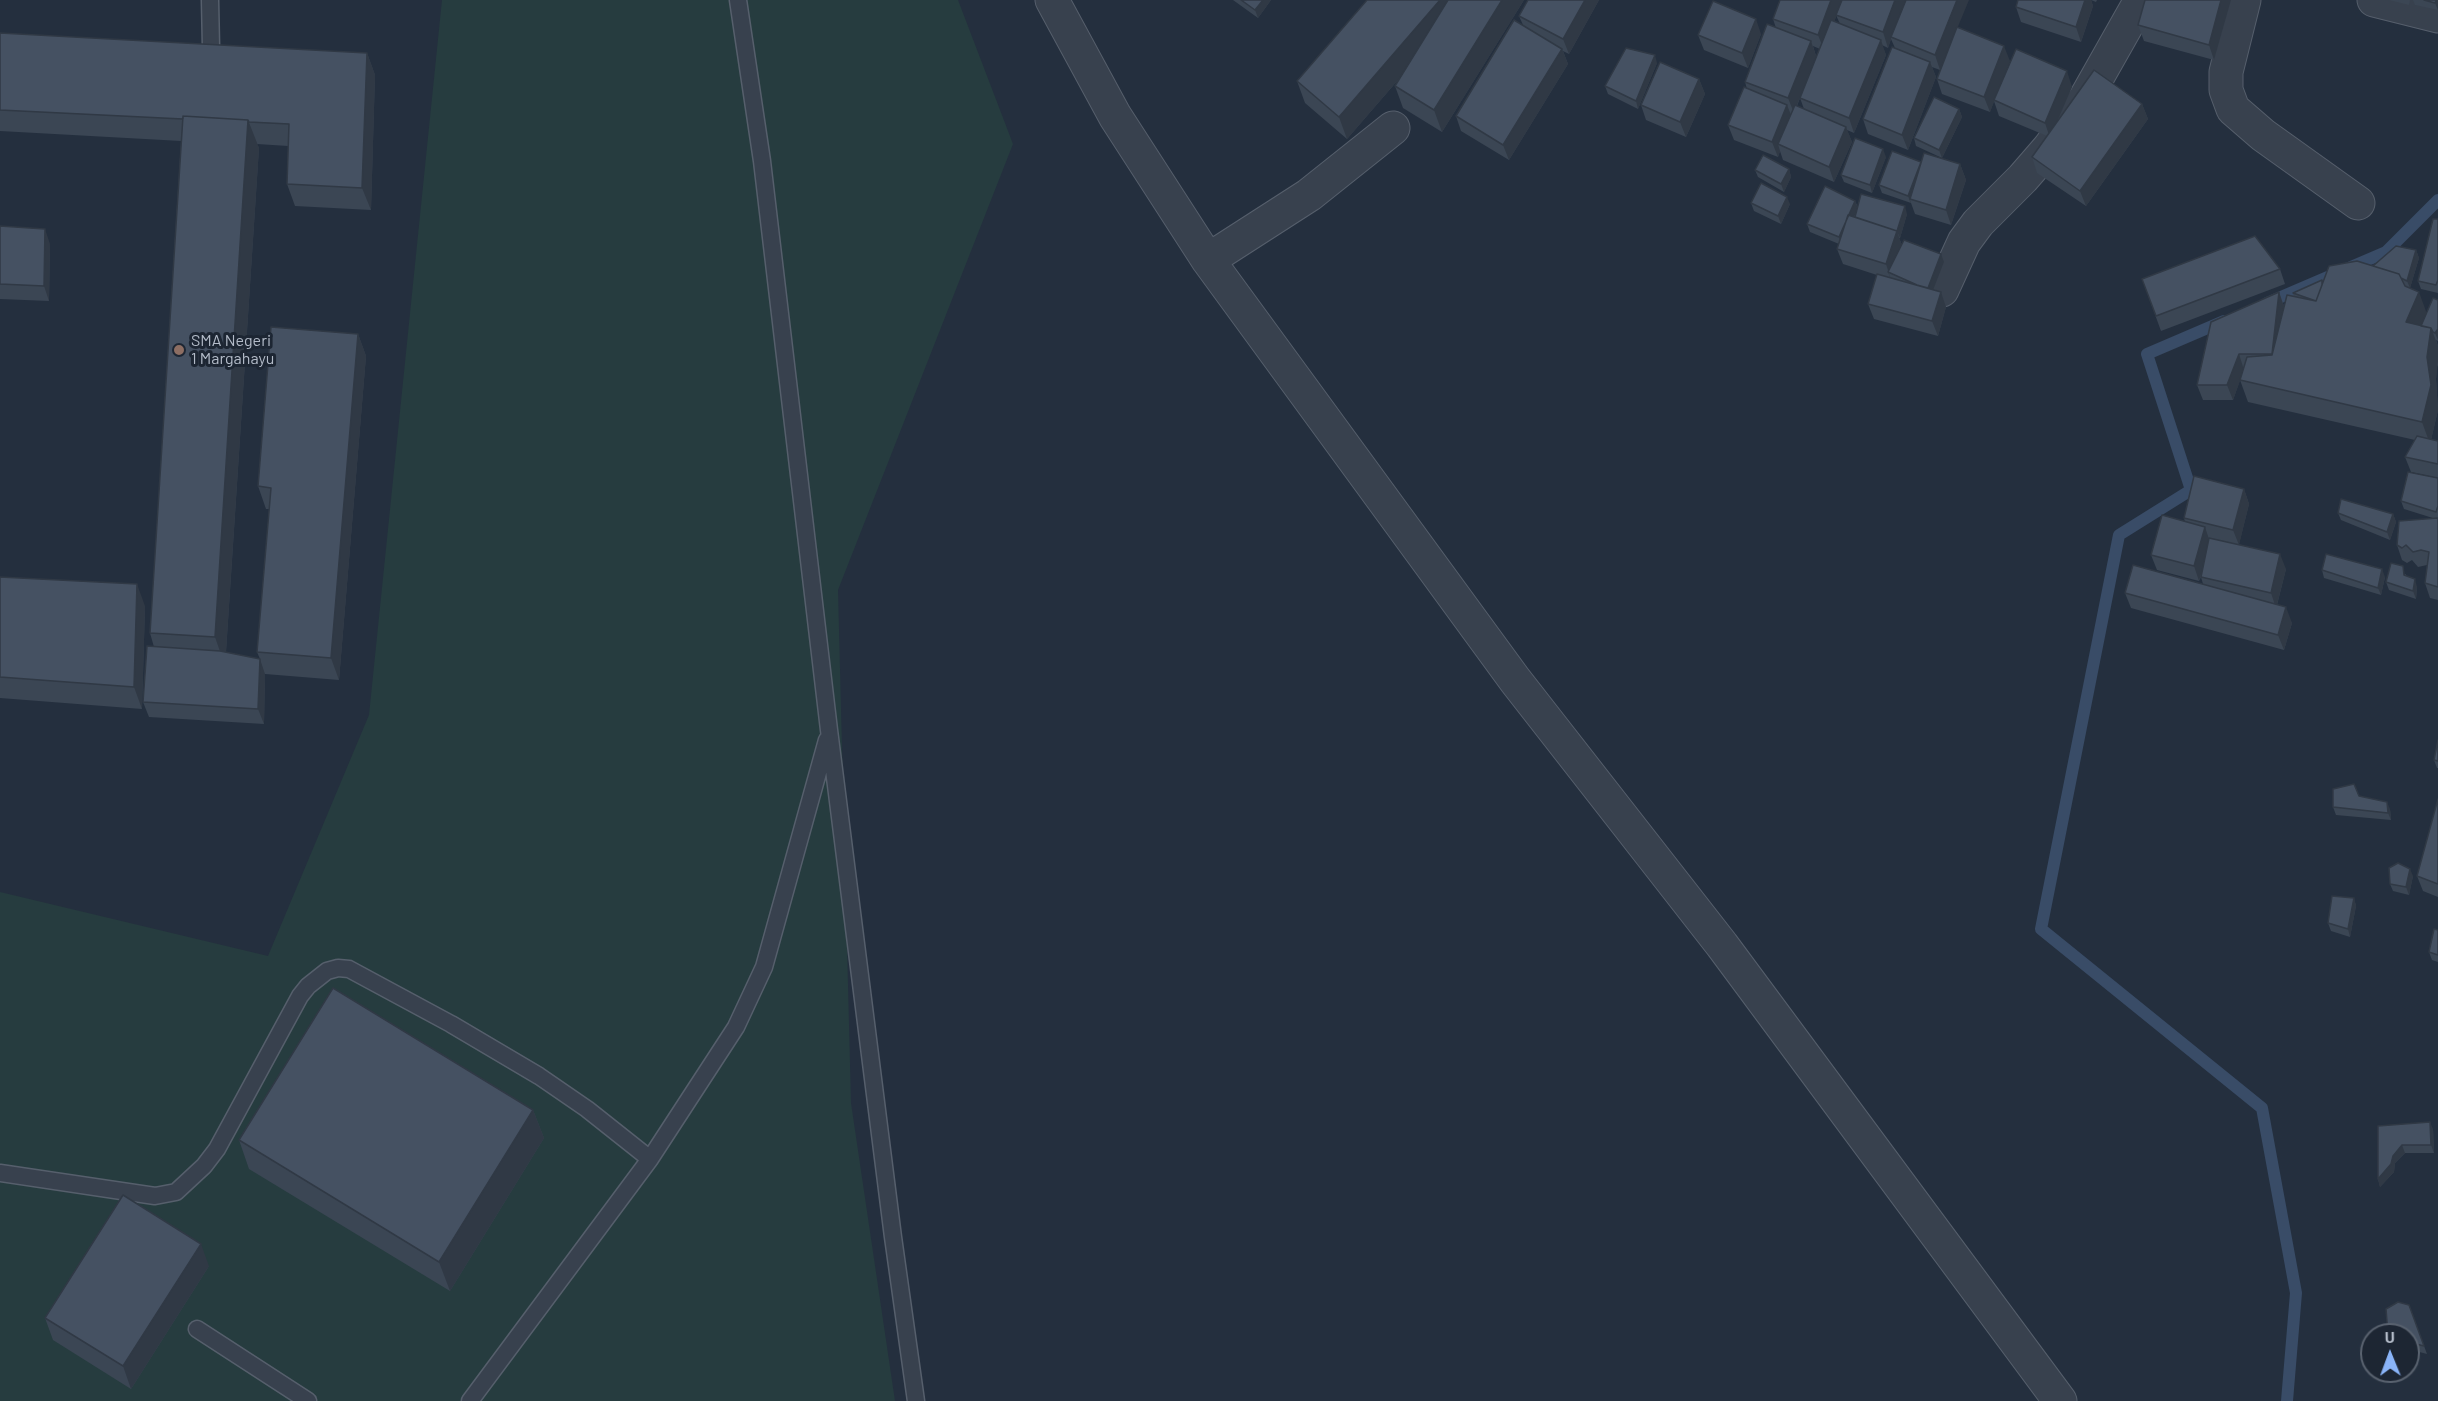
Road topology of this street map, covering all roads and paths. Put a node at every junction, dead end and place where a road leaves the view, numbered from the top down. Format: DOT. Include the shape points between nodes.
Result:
graph roads {
  1 [pos="210,0"];
  2 [pos="738,0"];
  3 [pos="1052,0"];
  4 [pos="2141,0"];
  5 [pos="2244,0"];
  6 [pos="2374,0"];
  7 [pos="2438,16"];
  8 [pos="211,47"];
  9 [pos="1393,128"];
  10 [pos="2358,203"];
  11 [pos="1208,260"];
  12 [pos="1942,290"];
  13 [pos="829,730"];
  14 [pos="650,1159"];
  15 [pos="0,1173"];
  16 [pos="197,1329"];
  17 [pos="308,1401"];
  18 [pos="470,1401"];
  19 [pos="916,1401"];
  20 [pos="2060,1401"];
  1 -- 8 [label="lane"];
  2 -- 13 [label="lane" via="762,161"];
  3 -- 11 [label="street" via="1115,116"];
  4 -- 12 [label="street" via="2085,99 2049,148 1978,223 1964,242"];
  5 -- 10 [label="street" via="2226,72 2226,90 2233,109"];
  6 -- 7 [label="street"];
  9 -- 11 [label="street" via="1309,195"];
  11 -- 20 [label="street" via="1515,680 1722,945"];
  13 -- 14 [label="lane" via="764,967 736,1027"];
  13 -- 19 [label="lane"];
  14 -- 15 [label="lane" via="539,1076 451,1024 343,968 327,971 300,996 217,1149 176,1192 155,1196"];
  14 -- 18 [label="lane"];
  16 -- 17 [label="lane"];
}
